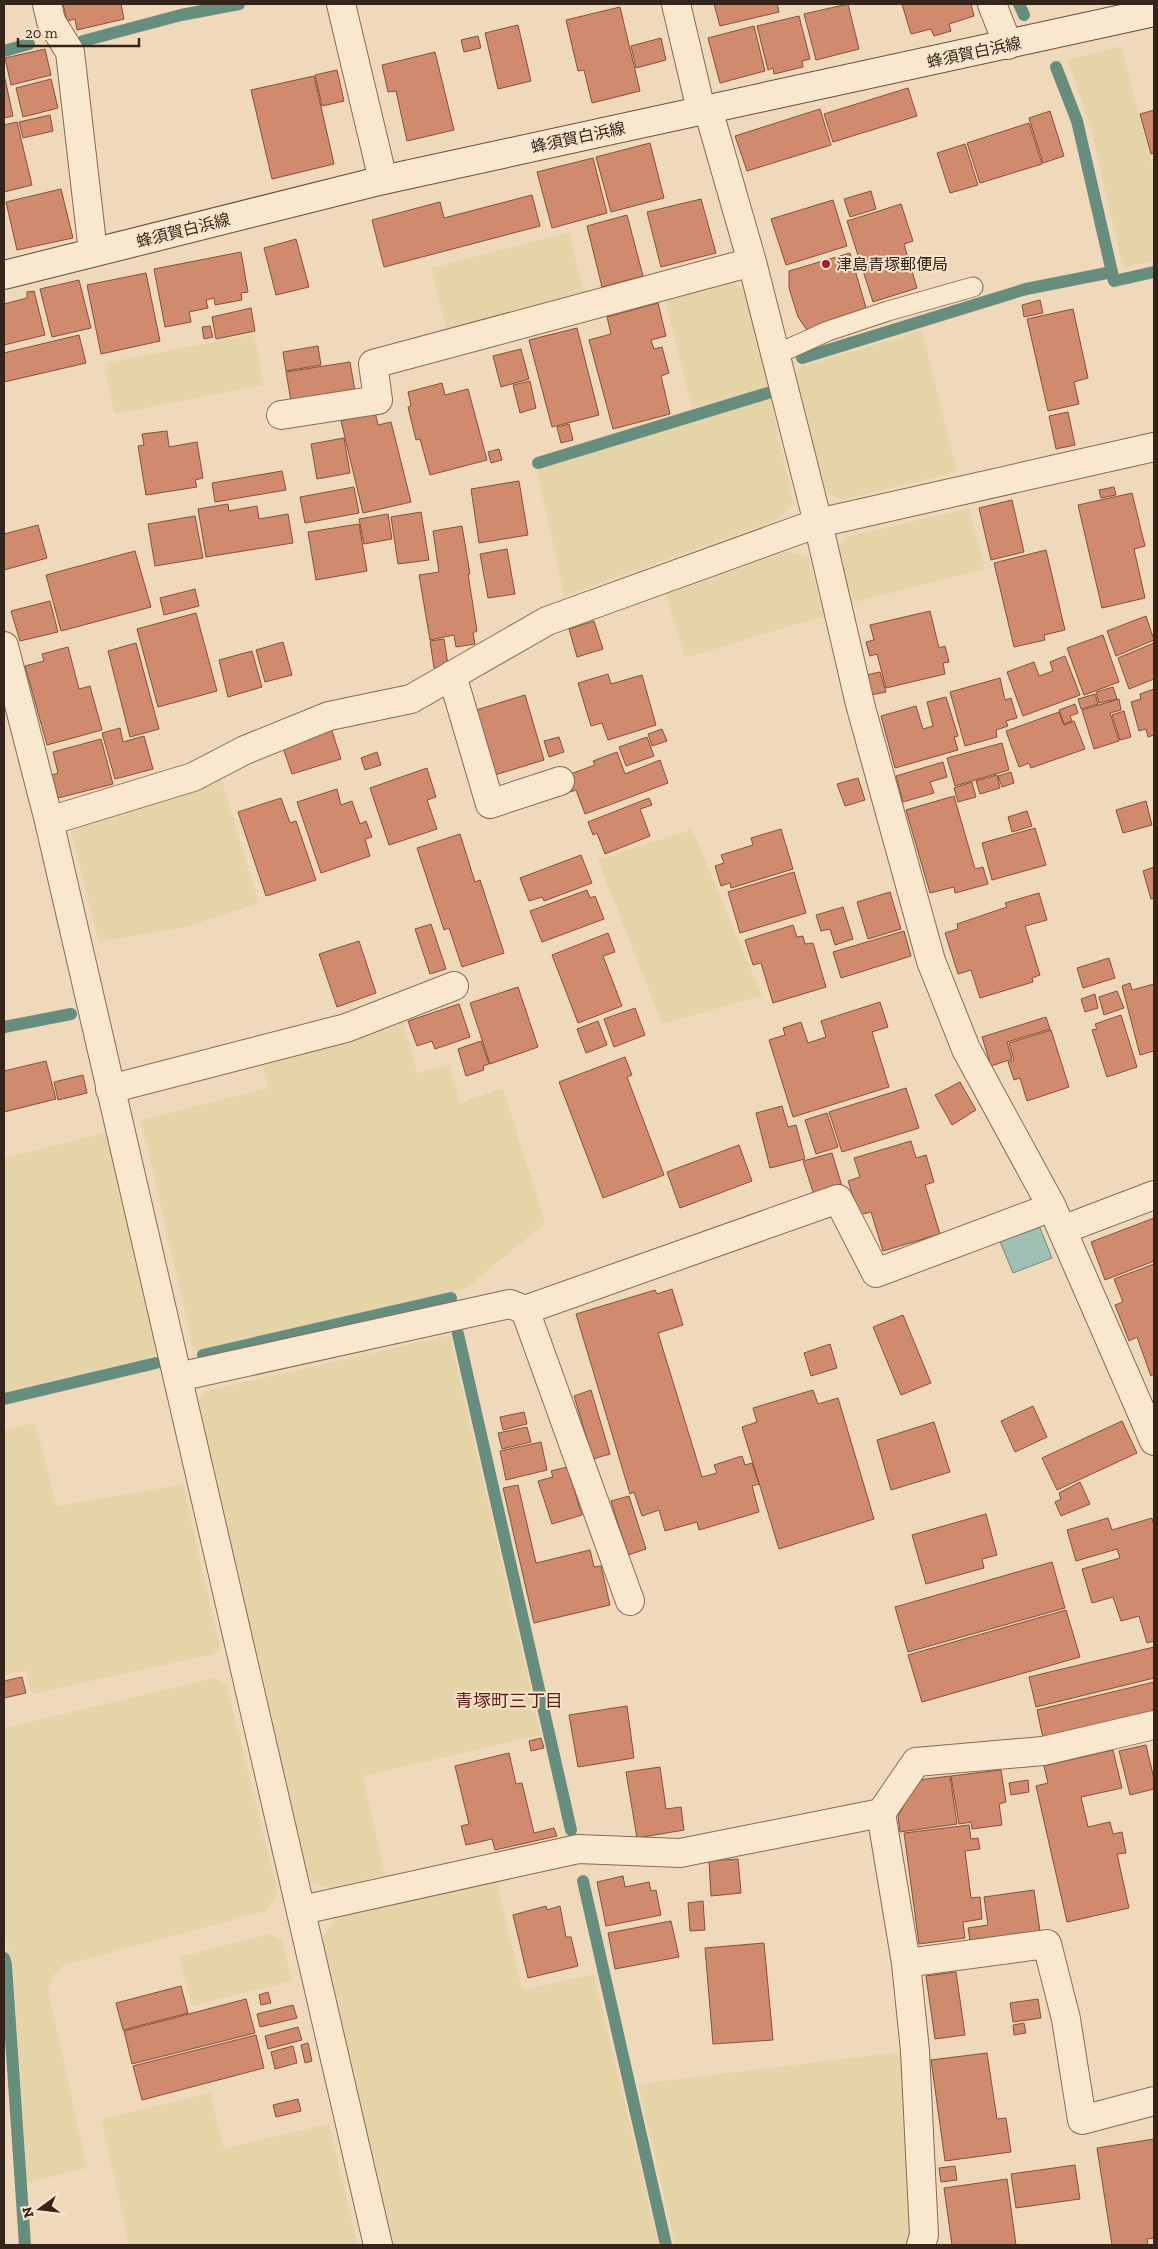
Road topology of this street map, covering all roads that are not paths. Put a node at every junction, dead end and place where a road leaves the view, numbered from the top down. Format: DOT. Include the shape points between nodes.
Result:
graph roads {
  1 [pos="47,4"];
  2 [pos="341,4"];
  3 [pos="676,4"];
  4 [pos="992,4"];
  5 [pos="1122,12"];
  6 [pos="1154,12"];
  7 [pos="1008,45"];
  8 [pos="704,110"];
  9 [pos="383,180"];
  10 [pos="93,252"];
  11 [pos="752,262"];
  12 [pos="4,275"];
  13 [pos="973,287"];
  14 [pos="775,355"];
  15 [pos="281,415"];
  16 [pos="1154,447"];
  17 [pos="818,523"];
  18 [pos="4,646"];
  19 [pos="452,675"];
  20 [pos="560,781"];
  21 [pos="49,821"];
  22 [pos="454,986"];
  23 [pos="110,1089"];
  24 [pos="1154,1195"];
  25 [pos="1057,1219"];
  26 [pos="524,1310"];
  27 [pos="178,1377"];
  28 [pos="1154,1441"];
  29 [pos="630,1601"];
  30 [pos="1154,1725"];
  31 [pos="881,1812"];
  32 [pos="302,1910"];
  33 [pos="906,1963"];
  34 [pos="1154,2101"];
  35 [pos="378,2245"];
  36 [pos="920,2245"];
  1 -- 10 [label="street" via="51,22 70,52"];
  2 -- 9 [label="street"];
  3 -- 8 [label="street"];
  4 -- 7 [label="street"];
  5 -- 6 [label="street, 蜂須賀白浜線"];
  5 -- 7 [label="street, 蜂須賀白浜線"];
  7 -- 8 [label="street, 蜂須賀白浜線"];
  8 -- 9 [label="street, 蜂須賀白浜線"];
  8 -- 11 [label="street"];
  9 -- 10 [label="street, 蜂須賀白浜線"];
  10 -- 12 [label="street, 蜂須賀白浜線"];
  11 -- 14 [label="street"];
  11 -- 15 [label="street" via="373,364 378,400"];
  13 -- 14 [label="lane" via="828,332"];
  14 -- 17 [label="street"];
  16 -- 17 [label="street"];
  17 -- 19 [label="street" via="547,621"];
  17 -- 25 [label="street" via="860,704 931,961 966,1049"];
  18 -- 21 [label="street"];
  19 -- 20 [label="street" via="490,804"];
  19 -- 21 [label="street" via="411,699 330,716 245,750 193,777"];
  21 -- 23 [label="street"];
  22 -- 23 [label="street" via="346,1028"];
  23 -- 27 [label="street"];
  24 -- 25 [label="street"];
  25 -- 26 [label="street" via="876,1273 838,1199"];
  25 -- 28 [label="street"];
  26 -- 27 [label="street" via="510,1304"];
  26 -- 29 [label="street"];
  27 -- 32 [label="street"];
  30 -- 31 [label="street" via="1042,1752 916,1762"];
  31 -- 32 [label="street" via="680,1853 578,1849"];
  31 -- 33 [label="street"];
  32 -- 35 [label="street"];
  33 -- 34 [label="street" via="1047,1944 1066,2019 1082,2120"];
  33 -- 36 [label="street" via="915,2051 924,2235"];
}
